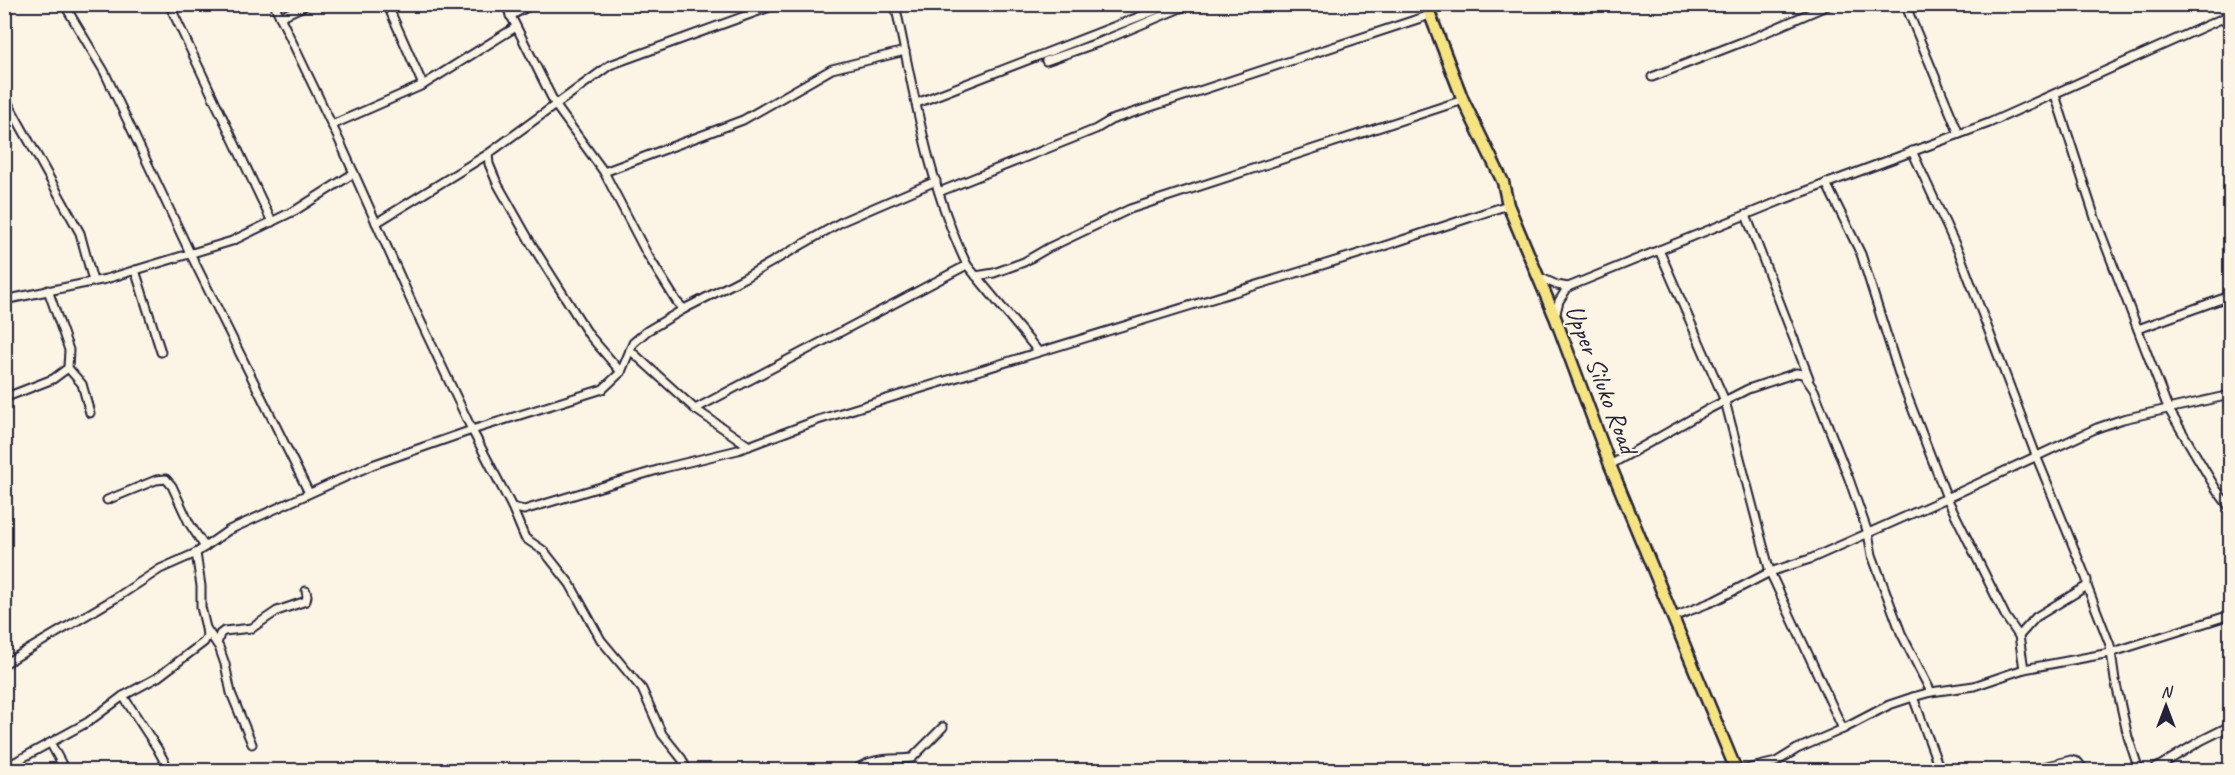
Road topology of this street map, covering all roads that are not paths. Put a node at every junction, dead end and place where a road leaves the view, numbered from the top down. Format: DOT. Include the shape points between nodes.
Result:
graph roads {
  1 [pos="64,4"];
  2 [pos="168,4"];
  3 [pos="274,4"];
  4 [pos="308,4"];
  5 [pos="387,4"];
  6 [pos="505,4"];
  7 [pos="533,4"];
  8 [pos="778,4"];
  9 [pos="895,4"];
  10 [pos="1172,4"];
  11 [pos="1190,4"];
  12 [pos="1831,4"];
  13 [pos="1905,4"];
  14 [pos="1428,10"];
  15 [pos="2230,15"];
  16 [pos="510,16"];
  17 [pos="280,17"];
  18 [pos="516,27"];
  19 [pos="905,51"];
  20 [pos="1046,61"];
  21 [pos="1652,77"];
  22 [pos="423,86"];
  23 [pos="2055,94"];
  24 [pos="4,96"];
  25 [pos="1463,100"];
  26 [pos="917,103"];
  27 [pos="556,106"];
  28 [pos="332,125"];
  29 [pos="1959,134"];
  30 [pos="1912,151"];
  31 [pos="488,154"];
  32 [pos="604,172"];
  33 [pos="354,173"];
  34 [pos="936,181"];
  35 [pos="1826,183"];
  36 [pos="939,192"];
  37 [pos="1508,205"];
  38 [pos="1746,215"];
  39 [pos="272,222"];
  40 [pos="376,223"];
  41 [pos="1659,250"];
  42 [pos="190,253"];
  43 [pos="967,265"];
  44 [pos="135,270"];
  45 [pos="976,276"];
  46 [pos="1538,276"];
  47 [pos="93,281"];
  48 [pos="1568,287"];
  49 [pos="48,290"];
  50 [pos="2230,296"];
  51 [pos="5,299"];
  52 [pos="684,309"];
  53 [pos="1555,317"];
  54 [pos="2138,329"];
  55 [pos="630,350"];
  56 [pos="1038,351"];
  57 [pos="161,352"];
  58 [pos="68,368"];
  59 [pos="621,372"];
  60 [pos="1814,390"];
  61 [pos="2230,395"];
  62 [pos="4,398"];
  63 [pos="1725,401"];
  64 [pos="695,408"];
  65 [pos="2168,408"];
  66 [pos="90,413"];
  67 [pos="472,430"];
  68 [pos="748,446"];
  69 [pos="2037,458"];
  70 [pos="1610,465"];
  71 [pos="309,493"];
  72 [pos="1947,498"];
  73 [pos="107,500"];
  74 [pos="512,507"];
  75 [pos="2230,508"];
  76 [pos="1868,533"];
  77 [pos="205,547"];
  78 [pos="196,553"];
  79 [pos="1770,572"];
  80 [pos="2087,586"];
  81 [pos="306,591"];
  82 [pos="2230,615"];
  83 [pos="1674,617"];
  84 [pos="206,628"];
  85 [pos="2019,636"];
  86 [pos="217,644"];
  87 [pos="2110,653"];
  88 [pos="4,664"];
  89 [pos="2024,669"];
  90 [pos="1931,692"];
  91 [pos="123,696"];
  92 [pos="1913,697"];
  93 [pos="2230,726"];
  94 [pos="943,727"];
  95 [pos="1843,729"];
  96 [pos="51,744"];
  97 [pos="252,744"];
  98 [pos="4,768"];
  99 [pos="65,771"];
  100 [pos="169,771"];
  101 [pos="687,771"];
  102 [pos="855,771"];
  103 [pos="1736,771"];
  104 [pos="1742,771"];
  105 [pos="1940,771"];
  106 [pos="2031,771"];
  107 [pos="2084,771"];
  108 [pos="2139,771"];
  109 [pos="2153,771"];
  1 -- 42 [label="street" via="104,71"];
  2 -- 39 [label="street"];
  3 -- 17 [label="street"];
  4 -- 17 [label="street"];
  5 -- 22 [label="street"];
  6 -- 16 [label="street"];
  7 -- 16 [label="street"];
  8 -- 27 [label="street" via="610,65"];
  9 -- 19 [label="street"];
  10 -- 26 [label="street"];
  11 -- 20 [label="street"];
  12 -- 21 [label="street"];
  13 -- 29 [label="street"];
  14 -- 25 [label="main road, Upper Siluko Road"];
  14 -- 36 [label="street" via="1111,120"];
  15 -- 23 [label="street"];
  16 -- 18 [label="street"];
  17 -- 28 [label="street"];
  18 -- 22 [label="street"];
  18 -- 27 [label="street"];
  19 -- 26 [label="street"];
  19 -- 32 [label="street" via="832,69 743,120"];
  22 -- 28 [label="street"];
  23 -- 29 [label="street"];
  23 -- 54 [label="street" via="2095,218"];
  24 -- 47 [label="street" via="80,233"];
  25 -- 37 [label="main road, Upper Siluko Road" via="1503,182"];
  25 -- 45 [label="street" via="1130,209 1024,262"];
  26 -- 34 [label="street"];
  27 -- 31 [label="street"];
  27 -- 32 [label="street"];
  28 -- 33 [label="street"];
  29 -- 30 [label="street"];
  30 -- 35 [label="street"];
  30 -- 69 [label="street" via="1960,255"];
  31 -- 40 [label="street"];
  31 -- 59 [label="street" via="497,183 532,245 589,335"];
  32 -- 52 [label="street" via="647,255"];
  33 -- 39 [label="street"];
  33 -- 40 [label="street"];
  34 -- 36 [label="street"];
  34 -- 52 [label="street" via="843,220"];
  35 -- 38 [label="street"];
  35 -- 72 [label="street" via="1861,254 1900,377"];
  36 -- 43 [label="street"];
  37 -- 46 [label="main road, Upper Siluko Road"];
  37 -- 56 [label="street"];
  38 -- 41 [label="street"];
  38 -- 60 [label="street"];
  39 -- 42 [label="street" via="232,241"];
  40 -- 67 [label="street"];
  41 -- 48 [label="street"];
  41 -- 63 [label="street"];
  42 -- 44 [label="street"];
  42 -- 71 [label="street"];
  43 -- 45 [label="street"];
  43 -- 64 [label="street"];
  44 -- 47 [label="street"];
  44 -- 57 [label="street"];
  45 -- 56 [label="street"];
  46 -- 48 [label="street"];
  46 -- 53 [label="main road, Upper Siluko Road"];
  47 -- 49 [label="street"];
  48 -- 53 [label="street"];
  49 -- 51 [label="street"];
  49 -- 58 [label="street" via="69,350"];
  50 -- 54 [label="street"];
  52 -- 55 [label="street" via="646,331"];
  53 -- 70 [label="main road, Upper Siluko Road"];
  54 -- 65 [label="street"];
  55 -- 59 [label="street"];
  55 -- 64 [label="street"];
  56 -- 68 [label="street"];
  58 -- 62 [label="street" via="53,379"];
  58 -- 66 [label="street" via="82,384"];
  59 -- 67 [label="street" via="603,389"];
  60 -- 63 [label="street" via="1808,378 1796,373"];
  60 -- 76 [label="street"];
  61 -- 65 [label="street"];
  63 -- 70 [label="street"];
  63 -- 79 [label="street"];
  64 -- 68 [label="street"];
  65 -- 69 [label="street" via="2097,428"];
  65 -- 75 [label="street"];
  67 -- 71 [label="street" via="372,465"];
  67 -- 74 [label="street"];
  68 -- 74 [label="street" via="524,510"];
  69 -- 72 [label="street"];
  69 -- 80 [label="street"];
  70 -- 83 [label="main road, Upper Siluko Road"];
  71 -- 77 [label="street" via="229,530"];
  72 -- 76 [label="street"];
  72 -- 85 [label="street"];
  73 -- 77 [label="street" via="166,479"];
  74 -- 101 [label="street" via="525,538 544,551 570,584 601,640 642,689 662,734"];
  76 -- 79 [label="street"];
  76 -- 90 [label="street" via="1872,555 1901,633"];
  77 -- 78 [label="street"];
  78 -- 84 [label="street"];
  78 -- 88 [label="street" via="160,569"];
  79 -- 83 [label="street"];
  79 -- 95 [label="street"];
  80 -- 85 [label="street" via="2036,617"];
  80 -- 87 [label="street"];
  81 -- 86 [label="street" via="306,601 277,611 252,628 224,631"];
  82 -- 87 [label="street"];
  83 -- 103 [label="main road, Upper Siluko Road"];
  84 -- 86 [label="street"];
  84 -- 91 [label="street" via="207,636 197,649"];
  85 -- 89 [label="street"];
  86 -- 97 [label="street"];
  87 -- 89 [label="street"];
  87 -- 108 [label="street"];
  89 -- 90 [label="street" via="1974,686"];
  90 -- 92 [label="street"];
  91 -- 96 [label="street"];
  91 -- 100 [label="street"];
  92 -- 95 [label="street"];
  92 -- 105 [label="street"];
  93 -- 109 [label="street"];
  94 -- 102 [label="street" via="912,758 883,758"];
  95 -- 104 [label="street" via="1772,764"];
  96 -- 98 [label="street"];
  96 -- 99 [label="street"];
  106 -- 107 [label="street" via="2071,760"];
}
